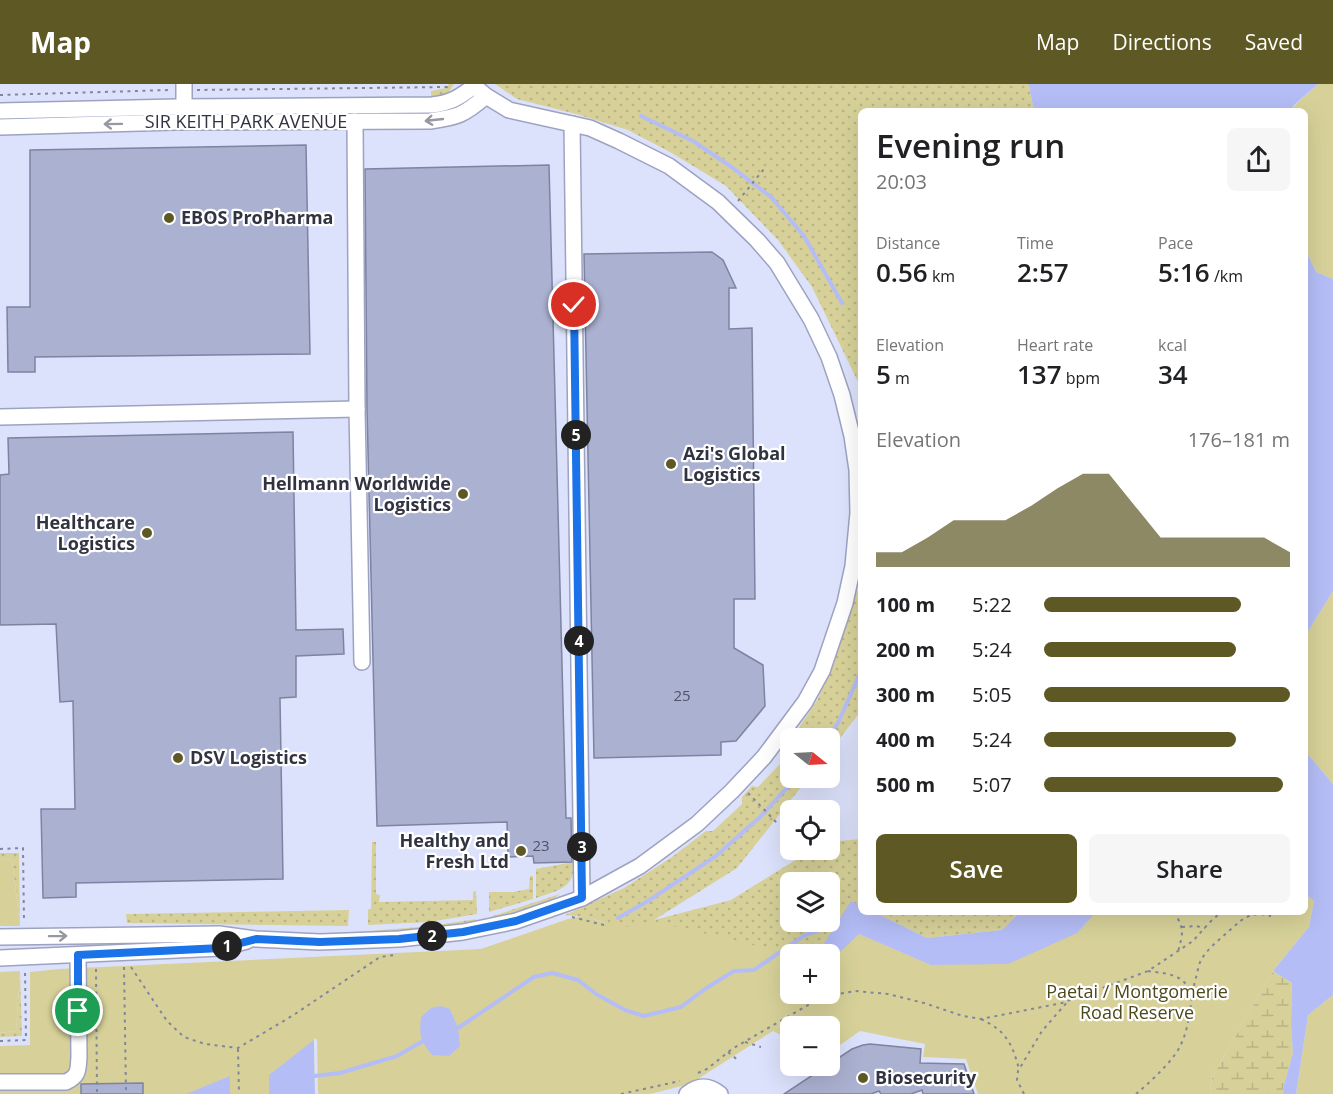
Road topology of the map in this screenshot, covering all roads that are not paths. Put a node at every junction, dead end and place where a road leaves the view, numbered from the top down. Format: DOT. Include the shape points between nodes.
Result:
graph roads {
  1 [pos="473,85"];
  2 [pos="184,87"];
  3 [pos="486,96"];
  4 [pos="184,106"];
  5 [pos="0,111"];
  6 [pos="355,121"];
  7 [pos="572,124"];
  8 [pos="0,127"];
  9 [pos="357,409"];
  10 [pos="0,417"];
  11 [pos="362,662"];
  12 [pos="582,898"];
  13 [pos="0,937"];
  14 [pos="256,939"];
  15 [pos="78,955"];
  16 [pos="0,958"];
  17 [pos="0,1082"];
  18 [pos="686,1087"];
  19 [pos="720,1094"];
  1 -- 3 [label="street"];
  1 -- 4 [label="street, SIR KEITH PARK AVENUE" via="450,102 432,105"];
  2 -- 4 [label="street"];
  3 -- 6 [label="street, SIR KEITH PARK AVENUE, one-way" via="460,116 446,119"];
  3 -- 7 [label="street" via="510,110"];
  4 -- 5 [label="street, SIR KEITH PARK AVENUE"];
  6 -- 8 [label="street, SIR KEITH PARK AVENUE, one-way"];
  6 -- 9 [label="street"];
  7 -- 12 [label="street"];
  7 -- 12 [label="street" via="590,128 669,166 718,202 777,263 811,319 843,395 857,470 858,513 845,603 822,671 805,702 764,758 697,824 640,866"];
  9 -- 10 [label="street"];
  9 -- 11 [label="street"];
  12 -- 14 [label="street" via="516,921 463,932 320,942"];
  13 -- 14 [label="street, one-way" via="219,934"];
  14 -- 15 [label="street" via="221,948"];
  15 -- 16 [label="street"];
  15 -- 17 [label="street" via="78,1072 66,1082"];
  18 -- 19 [label="street" via="712,1088"];
}
